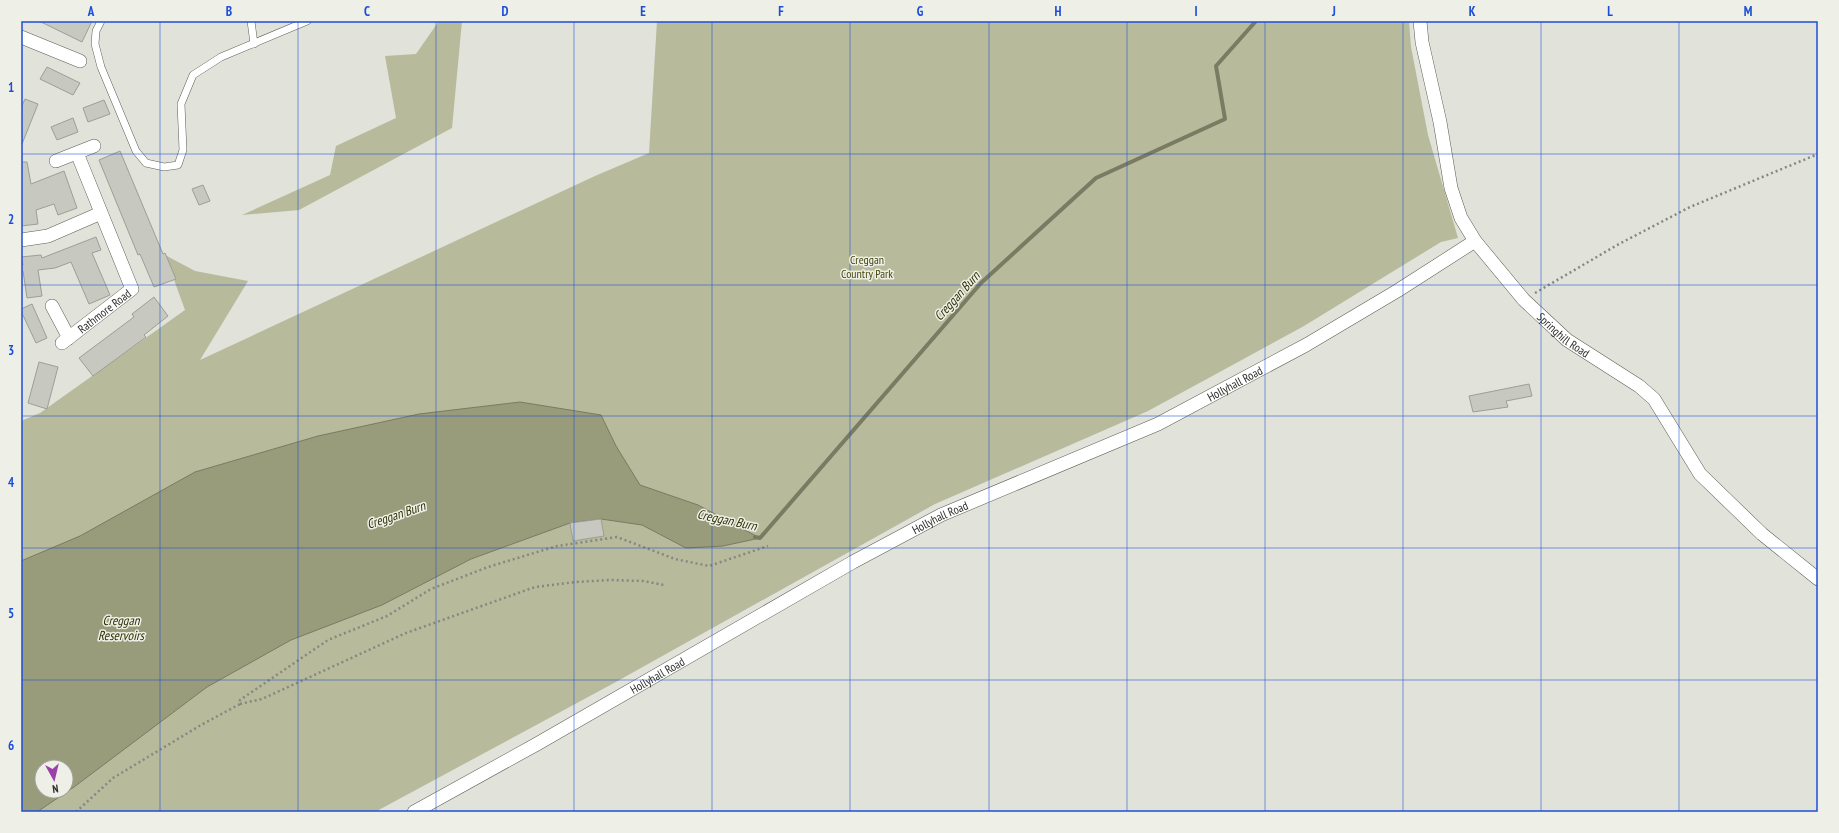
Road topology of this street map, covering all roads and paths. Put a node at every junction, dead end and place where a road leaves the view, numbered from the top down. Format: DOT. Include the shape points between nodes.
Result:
graph roads {
  1 [pos="101,21"];
  2 [pos="251,21"];
  3 [pos="308,21"];
  4 [pos="1420,21"];
  5 [pos="22,41"];
  6 [pos="254,44"];
  7 [pos="80,61"];
  8 [pos="94,146"];
  9 [pos="77,153"];
  10 [pos="1818,154"];
  11 [pos="56,160"];
  12 [pos="101,213"];
  13 [pos="21,240"];
  14 [pos="1475,241"];
  15 [pos="1524,300"];
  16 [pos="52,306"];
  17 [pos="768,546"];
  18 [pos="1818,579"];
  19 [pos="664,584"];
  20 [pos="240,704"];
  21 [pos="76,812"];
  22 [pos="414,812"];
  1 -- 6 [label="lane" via="96,31 95,44 101,67 136,151 146,163 164,167 178,165 183,150 181,104 193,75 221,57"];
  2 -- 6 [label="lane"];
  3 -- 6 [label="lane"];
  4 -- 14 [label="street, Springhill Road" via="1451,188 1461,218"];
  5 -- 7 [label="street"];
  8 -- 9 [label="street"];
  9 -- 11 [label="street"];
  9 -- 12 [label="street, Rathmore Road"];
  10 -- 15 [label="path" via="1690,208 1619,244"];
  12 -- 13 [label="street" via="48,236"];
  12 -- 16 [label="street, Rathmore Road" via="132,289 65,341"];
  14 -- 15 [label="street, Springhill Road"];
  14 -- 22 [label="street, Hollyhall Road" via="1306,345 1158,424 941,515 853,562"];
  15 -- 18 [label="street, Springhill Road" via="1567,340 1639,386 1654,399 1700,474 1762,534"];
  17 -- 20 [label="path" via="709,566 675,559 617,537 557,546 488,567 431,589 387,616 328,640 240,700"];
  19 -- 20 [label="path" via="610,580 536,588 406,633 262,699"];
  20 -- 21 [label="path" via="113,778"];
}
